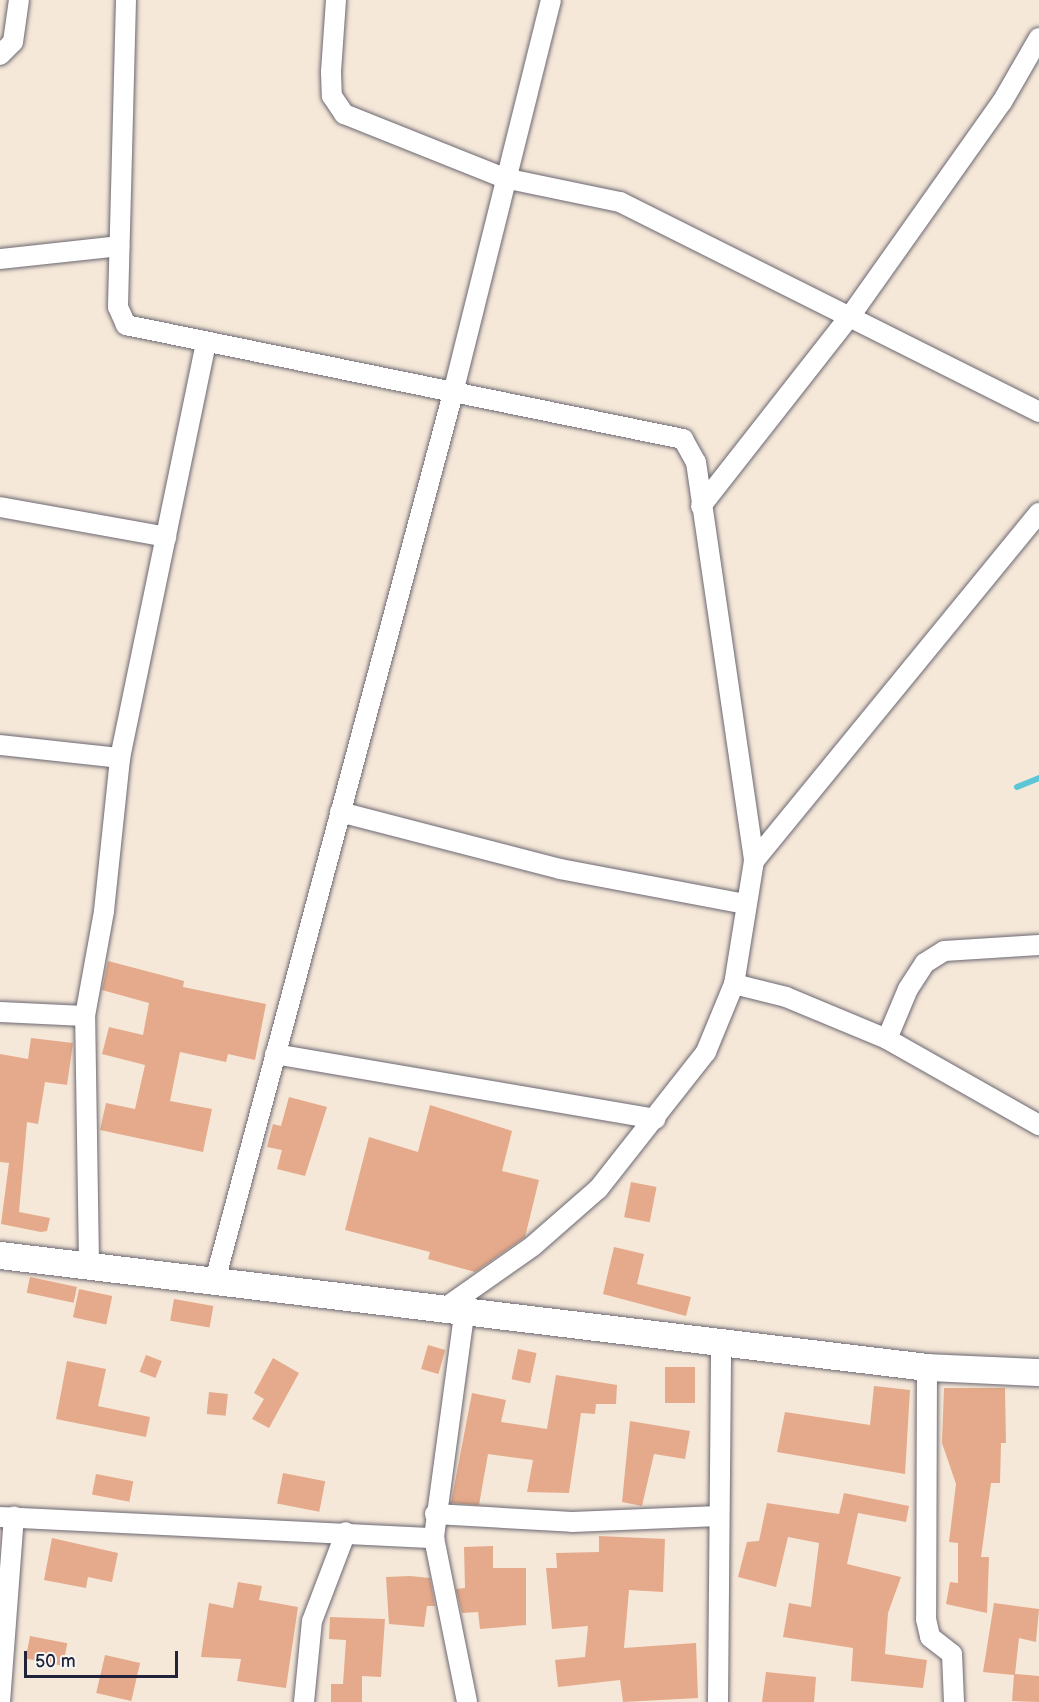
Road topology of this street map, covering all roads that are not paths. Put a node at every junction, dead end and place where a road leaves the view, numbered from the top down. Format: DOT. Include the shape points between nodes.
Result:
graph roads {
  1 [pos="19,0"];
  2 [pos="126,0"];
  3 [pos="336,0"];
  4 [pos="551,0"];
  5 [pos="1038,41"];
  6 [pos="0,55"];
  7 [pos="504,178"];
  8 [pos="120,246"];
  9 [pos="0,259"];
  10 [pos="851,315"];
  11 [pos="206,343"];
  12 [pos="453,393"];
  13 [pos="1039,412"];
  14 [pos="701,506"];
  15 [pos="0,507"];
  16 [pos="1039,513"];
  17 [pos="166,537"];
  18 [pos="0,745"];
  19 [pos="120,758"];
  20 [pos="340,812"];
  21 [pos="754,861"];
  22 [pos="746,904"];
  23 [pos="1039,945"];
  24 [pos="734,984"];
  25 [pos="0,1012"];
  26 [pos="85,1016"];
  27 [pos="887,1039"];
  28 [pos="275,1054"];
  29 [pos="655,1119"];
  30 [pos="1039,1125"];
  31 [pos="0,1255"];
  32 [pos="89,1263"];
  33 [pos="214,1284"];
  34 [pos="452,1313"];
  35 [pos="722,1341"];
  36 [pos="927,1367"];
  37 [pos="1039,1372"];
  38 [pos="435,1514"];
  39 [pos="719,1516"];
  40 [pos="7,1517"];
  41 [pos="346,1532"];
  42 [pos="434,1538"];
  43 [pos="0,1702"];
  44 [pos="303,1702"];
  45 [pos="467,1702"];
  46 [pos="718,1702"];
  47 [pos="954,1702"];
  1 -- 6 [label="street" via="13,42"];
  2 -- 8 [label="street"];
  3 -- 7 [label="street" via="332,96 344,114"];
  4 -- 7 [label="street"];
  5 -- 10 [label="street" via="1002,102"];
  7 -- 10 [label="street" via="620,202"];
  7 -- 12 [label="street"];
  8 -- 9 [label="street"];
  8 -- 11 [label="street" via="118,307 126,324"];
  10 -- 13 [label="street"];
  10 -- 14 [label="street"];
  11 -- 12 [label="street"];
  11 -- 17 [label="street"];
  12 -- 14 [label="street" via="683,439 696,462"];
  12 -- 20 [label="street"];
  14 -- 21 [label="street"];
  15 -- 17 [label="street"];
  16 -- 21 [label="street"];
  17 -- 19 [label="street"];
  18 -- 19 [label="street"];
  19 -- 26 [label="street" via="104,911"];
  20 -- 22 [label="street" via="560,869"];
  20 -- 28 [label="street"];
  21 -- 22 [label="street"];
  22 -- 24 [label="street"];
  23 -- 27 [label="street" via="944,951 925,963 908,989"];
  24 -- 27 [label="street" via="786,997"];
  24 -- 29 [label="street" via="706,1052"];
  25 -- 26 [label="street"];
  26 -- 32 [label="street"];
  27 -- 30 [label="street"];
  28 -- 29 [label="street"];
  28 -- 33 [label="street"];
  29 -- 34 [label="street" via="598,1189"];
  31 -- 32 [label="street"];
  32 -- 33 [label="street"];
  33 -- 34 [label="street"];
  34 -- 35 [label="street"];
  34 -- 38 [label="street"];
  35 -- 36 [label="street"];
  35 -- 39 [label="street"];
  36 -- 37 [label="street"];
  36 -- 47 [label="street" via="926,1619 930,1637 952,1654"];
  38 -- 39 [label="street" via="572,1522"];
  38 -- 42 [label="street"];
  39 -- 46 [label="street"];
  40 -- 41 [label="street"];
  40 -- 43 [label="street"];
  41 -- 42 [label="street"];
  41 -- 44 [label="street" via="312,1621"];
  42 -- 45 [label="street"];
}
